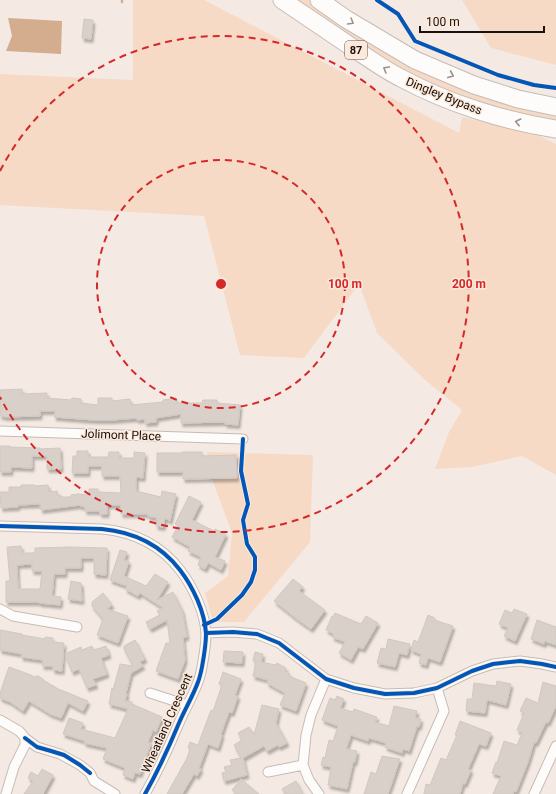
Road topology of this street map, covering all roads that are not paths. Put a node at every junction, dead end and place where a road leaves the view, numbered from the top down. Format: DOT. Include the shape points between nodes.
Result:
graph roads {
  1 [pos="282,0"];
  2 [pos="319,0"];
  3 [pos="556,107"];
  4 [pos="556,129"];
  5 [pos="0,431"];
  6 [pos="243,439"];
  7 [pos="0,526"];
  8 [pos="0,609"];
  9 [pos="77,627"];
  10 [pos="206,633"];
  11 [pos="556,667"];
  12 [pos="326,679"];
  13 [pos="437,688"];
  14 [pos="150,694"];
  15 [pos="187,705"];
  16 [pos="0,720"];
  17 [pos="25,738"];
  18 [pos="556,746"];
  19 [pos="303,765"];
  20 [pos="268,772"];
  21 [pos="6,794"];
  22 [pos="115,794"];
  23 [pos="145,794"];
  24 [pos="319,794"];
  25 [pos="407,794"];
  26 [pos="534,794"];
  4 -- 1 [label="highway, Dingley Bypass / 87, one-way" via="501,117 433,94 375,62"];
  2 -- 3 [label="highway, Dingley Bypass / 87, one-way" via="415,60 474,85 518,99"];
  5 -- 6 [label="street, Jolimont Place"];
  7 -- 10 [label="street, Wheatland Crescent" via="113,530 152,544 184,575 199,606"];
  8 -- 9 [label="street" via="13,616"];
  10 -- 12 [label="street" via="257,634 279,643"];
  10 -- 15 [label="street, Wheatland Crescent" via="198,681"];
  11 -- 13 [label="street" via="520,661 493,664 472,670"];
  12 -- 13 [label="street" via="385,694 414,693"];
  12 -- 19 [label="street" via="311,715"];
  13 -- 25 [label="street" via="444,711"];
  14 -- 15 [label="street"];
  15 -- 23 [label="street, Wheatland Crescent" via="157,774"];
  16 -- 17 [label="street" via="19,731"];
  17 -- 21 [label="street"];
  17 -- 22 [label="street" via="37,747 60,754 80,765 90,773 94,781"];
  18 -- 26 [label="street"];
  19 -- 20 [label="street"];
  19 -- 24 [label="street"];
}
